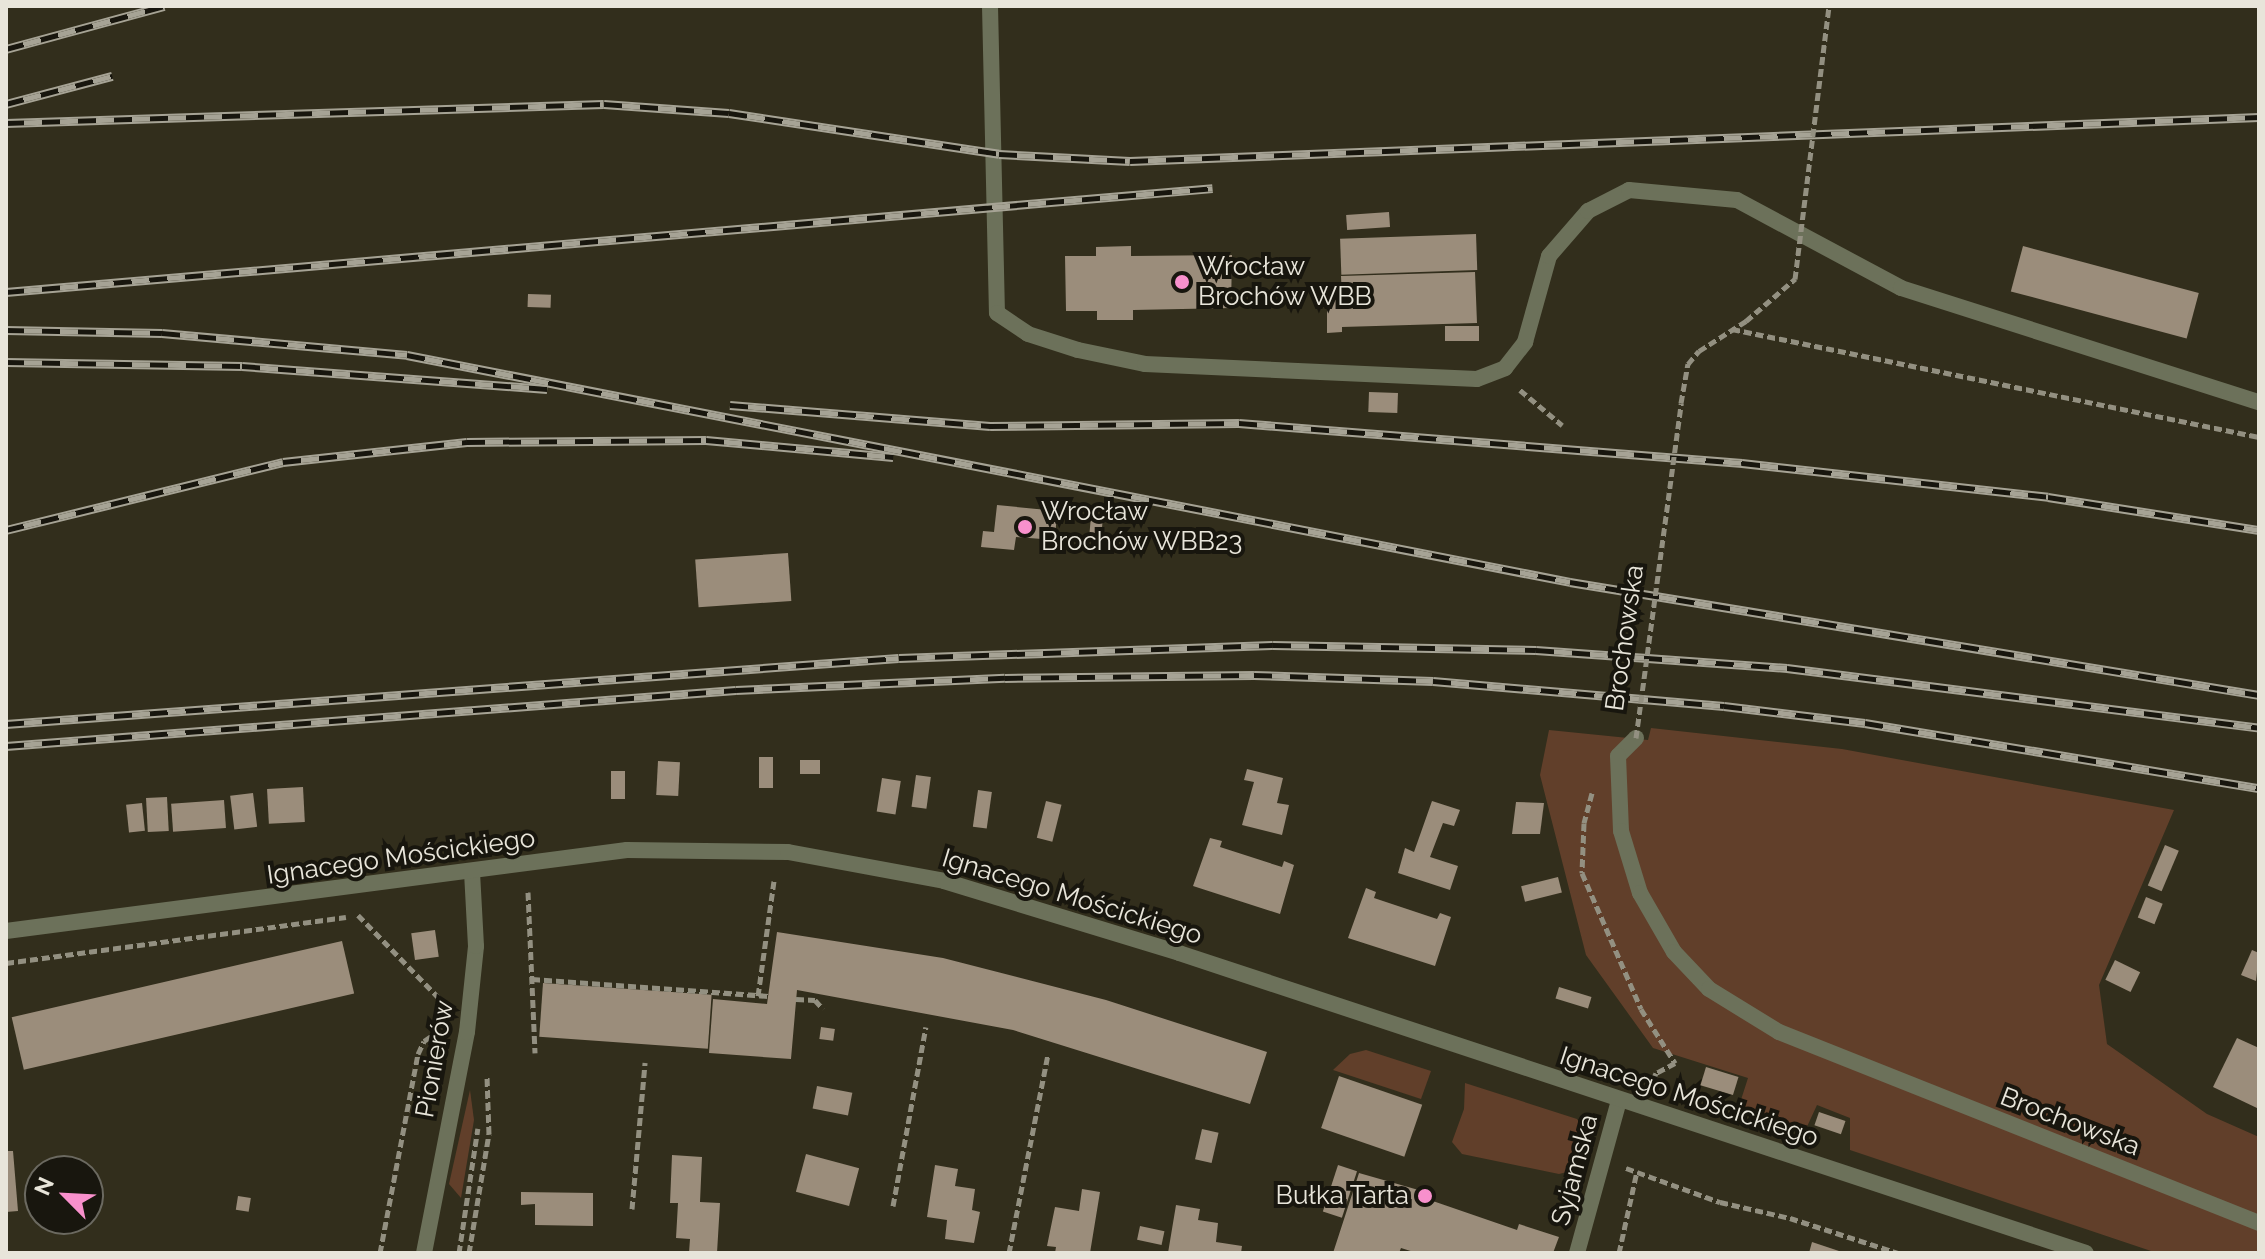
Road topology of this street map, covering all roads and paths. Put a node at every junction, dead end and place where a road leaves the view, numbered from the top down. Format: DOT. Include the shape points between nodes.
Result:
graph roads {
  1 [pos="990,6"];
  2 [pos="1829,6"];
  3 [pos="1732,329"];
  4 [pos="1505,368"];
  5 [pos="2259,402"];
  6 [pos="1562,425"];
  7 [pos="2259,437"];
  8 [pos="1636,738"];
  9 [pos="1615,786"];
  10 [pos="472,871"];
  11 [pos="762,880"];
  12 [pos="774,881"];
  13 [pos="789,883"];
  14 [pos="541,890"];
  15 [pos="528,892"];
  16 [pos="517,893"];
  17 [pos="373,912"];
  18 [pos="358,915"];
  19 [pos="6,931"];
  20 [pos="6,963"];
  21 [pos="532,979"];
  22 [pos="758,996"];
  23 [pos="768,996"];
  24 [pos="439,998"];
  25 [pos="796,999"];
  26 [pos="823,1009"];
  27 [pos="926,1027"];
  28 [pos="467,1032"];
  29 [pos="535,1053"];
  30 [pos="1048,1054"];
  31 [pos="645,1063"];
  32 [pos="1619,1100"];
  33 [pos="1645,1108"];
  34 [pos="1602,1162"];
  35 [pos="1637,1171"];
  36 [pos="893,1206"];
  37 [pos="632,1209"];
  38 [pos="2259,1223"];
  39 [pos="380,1253"];
  40 [pos="424,1253"];
  41 [pos="1009,1253"];
  42 [pos="1577,1253"];
  43 [pos="1619,1253"];
  44 [pos="1898,1253"];
  45 [pos="2086,1253"];
  1 -- 4 [label="street" via="997,313 1028,334 1145,364 1477,379"];
  2 -- 3 [label="path, Brochowska, bridge" via="1795,279"];
  3 -- 7 [label="path"];
  3 -- 8 [label="path, Brochowska, bridge" via="1688,364"];
  4 -- 5 [label="street" via="1525,342 1549,256 1588,211 1629,190 1737,200 1901,288"];
  4 -- 6 [label="path" via="1529,401"];
  8 -- 9 [label="street, Brochowska" via="1618,756"];
  9 -- 33 [label="path" via="1594,791 1587,799 1582,873 1641,1009 1675,1063 1656,1073"];
  9 -- 38 [label="street, Brochowska" via="1621,831 1640,893 1674,952 1709,989 1742,1013"];
  10 -- 19 [label="street, Ignacego Mościckiego"];
  10 -- 28 [label="street, Pionierów" via="476,946"];
  10 -- 32 [label="street, Ignacego Mościckiego" via="627,850 788,852 944,881"];
  11 -- 12 [label="path"];
  12 -- 13 [label="path"];
  12 -- 22 [label="path"];
  14 -- 15 [label="path"];
  15 -- 16 [label="path"];
  15 -- 21 [label="path"];
  17 -- 18 [label="path"];
  18 -- 20 [label="path"];
  18 -- 24 [label="path"];
  21 -- 22 [label="path"];
  21 -- 29 [label="path"];
  22 -- 23 [label="path"];
  25 -- 26 [label="path" via="815,1000"];
  27 -- 36 [label="path"];
  28 -- 39 [label="path" via="439,1031 424,1041 418,1054"];
  28 -- 40 [label="street, Pionierów"];
  30 -- 41 [label="path"];
  31 -- 37 [label="path"];
  32 -- 33 [label="street, Ignacego Mościckiego"];
  32 -- 34 [label="street, Syjamska"];
  33 -- 45 [label="street, Ignacego Mościckiego"];
  34 -- 35 [label="path"];
  34 -- 42 [label="street, Syjamska"];
  35 -- 43 [label="path"];
  35 -- 44 [label="path" via="1720,1202"];
}
